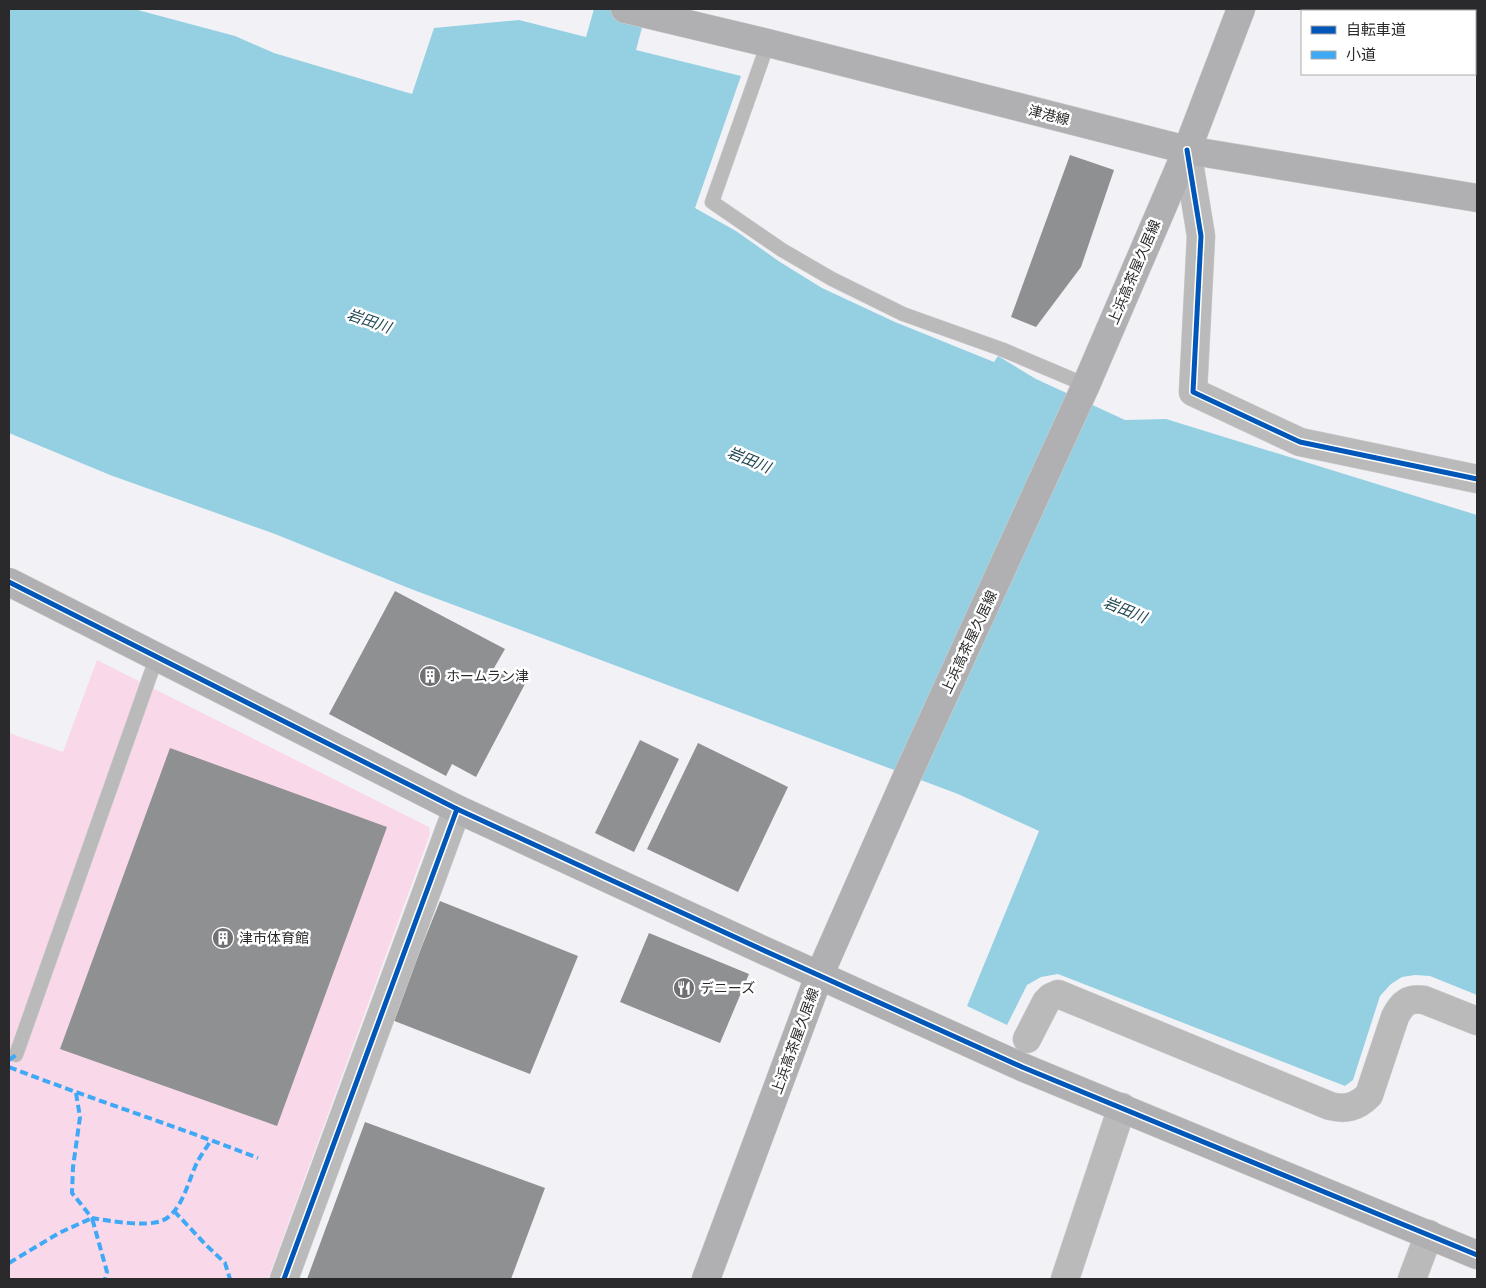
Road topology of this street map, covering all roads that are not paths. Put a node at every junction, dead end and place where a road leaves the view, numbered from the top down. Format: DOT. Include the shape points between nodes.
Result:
graph roads {
  1 [pos="625,9"];
  2 [pos="1241,9"];
  3 [pos="761,42"];
  4 [pos="1187,150"];
  5 [pos="1477,198"];
  6 [pos="1085,388"];
  7 [pos="1477,479"];
  8 [pos="9,582"];
  9 [pos="157,656"];
  10 [pos="457,809"];
  11 [pos="819,976"];
  12 [pos="1477,1021"];
  13 [pos="1027,1039"];
  14 [pos="16,1055"];
  15 [pos="1122,1107"];
  16 [pos="1429,1234"];
  17 [pos="1477,1255"];
  18 [pos="284,1279"];
  19 [pos="706,1279"];
  20 [pos="1065,1279"];
  21 [pos="1412,1279"];
  1 -- 3 [label="main road, 津港線"];
  2 -- 4 [label="main road, 上浜高茶屋久居線"];
  3 -- 4 [label="main road, 津港線"];
  3 -- 6 [label="lane" via="712,202 782,250 841,284 903,314 1001,349"];
  4 -- 5 [label="main road, 津港線"];
  4 -- 6 [label="main road, 上浜高茶屋久居線"];
  4 -- 7 [label="street" via="1201,236 1193,392 1300,442"];
  6 -- 11 [label="main road, 上浜高茶屋久居線"];
  8 -- 9 [label="main road"];
  9 -- 10 [label="main road"];
  9 -- 14 [label="lane"];
  10 -- 11 [label="main road"];
  10 -- 18 [label="street"];
  11 -- 15 [label="main road" via="1022,1067"];
  11 -- 19 [label="main road, 上浜高茶屋久居線"];
  12 -- 13 [label="street" via="1424,1000 1407,1001 1395,1016 1369,1095 1357,1105 1340,1108 1058,994 1046,1002"];
  15 -- 16 [label="main road"];
  15 -- 20 [label="street"];
  16 -- 17 [label="main road"];
  16 -- 21 [label="street"];
}
